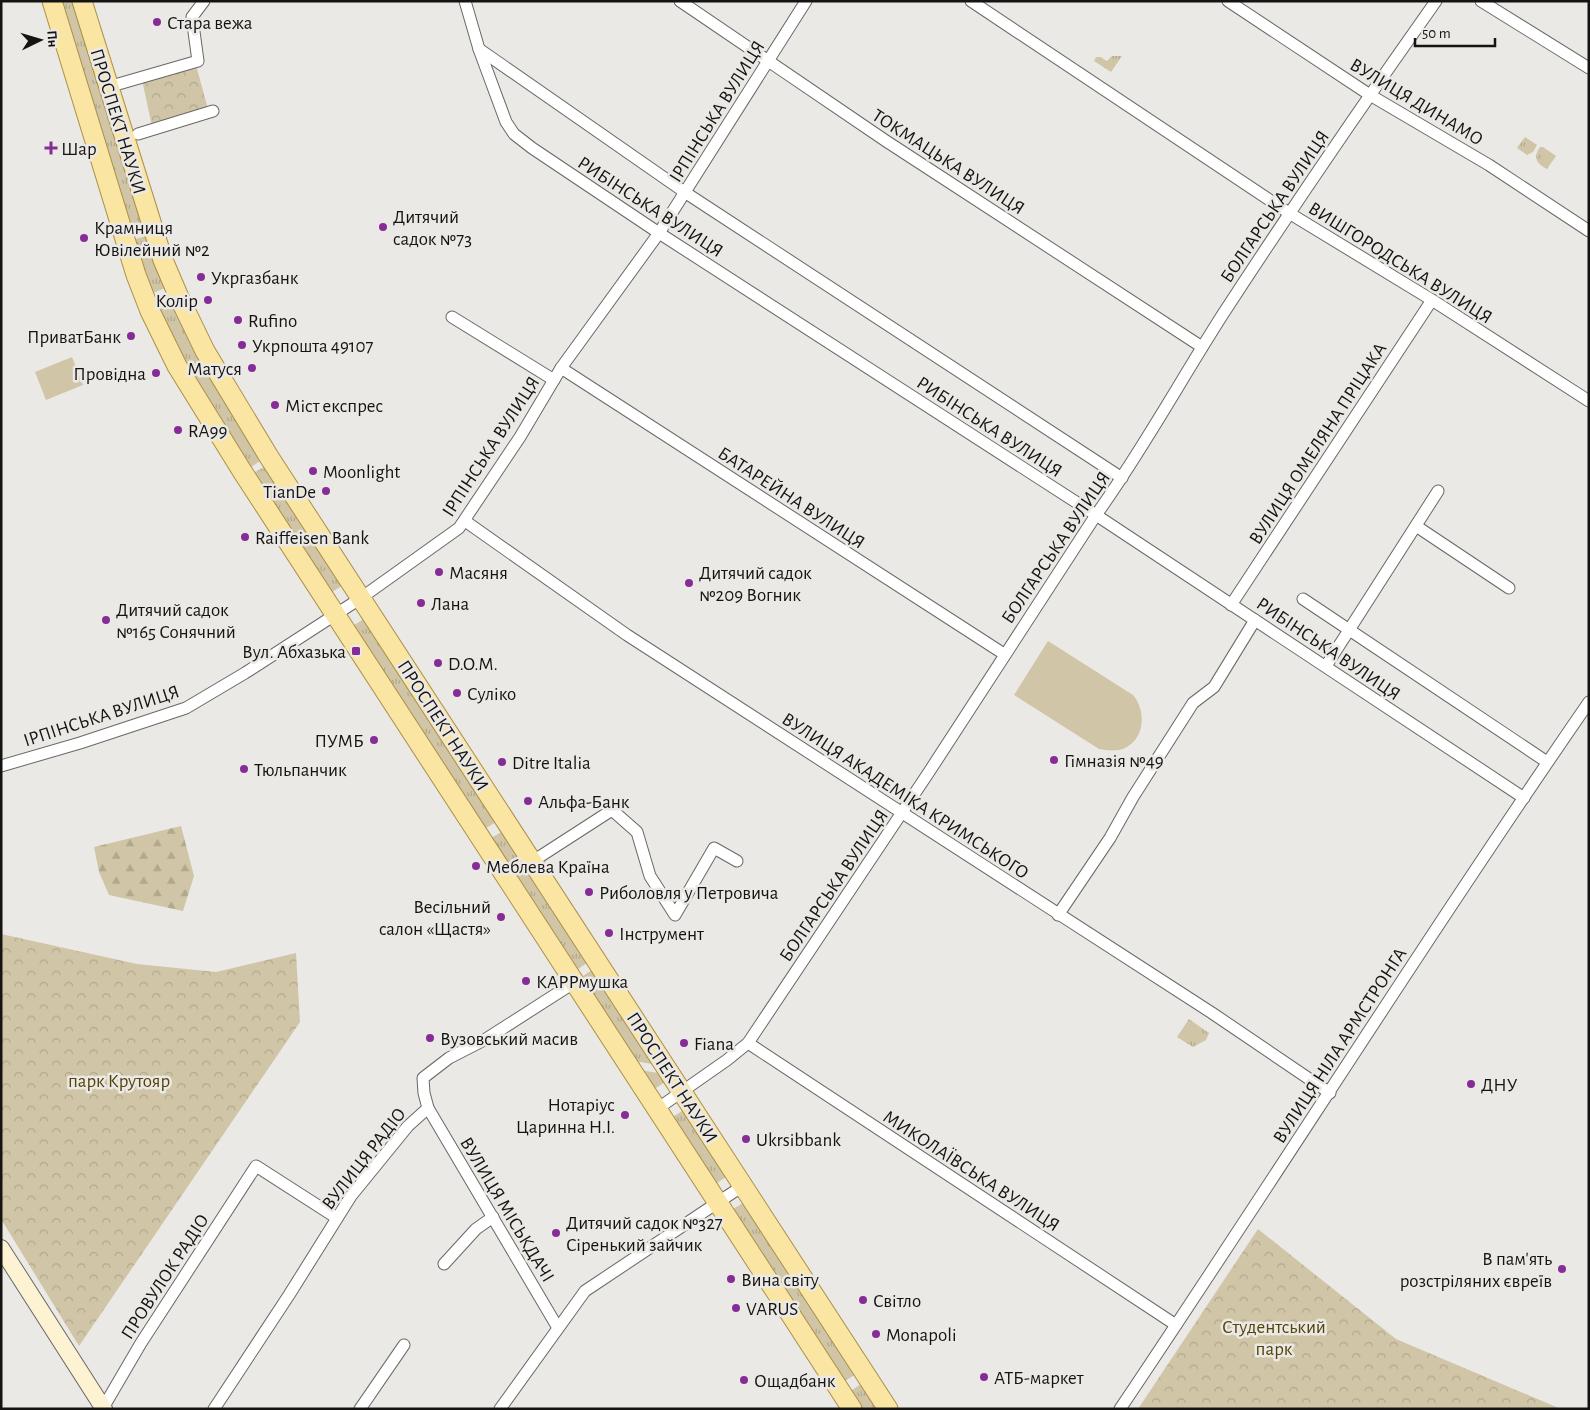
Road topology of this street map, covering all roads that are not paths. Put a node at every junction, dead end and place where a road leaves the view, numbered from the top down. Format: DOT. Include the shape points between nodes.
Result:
graph roads {
  1 [pos="52,1"];
  2 [pos="82,1"];
  3 [pos="204,1"];
  4 [pos="465,1"];
  5 [pos="680,1"];
  6 [pos="806,1"];
  7 [pos="971,1"];
  8 [pos="1228,1"];
  9 [pos="1436,1"];
  10 [pos="1481,1"];
  11 [pos="479,50"];
  12 [pos="767,62"];
  13 [pos="1589,68"];
  14 [pos="108,87"];
  15 [pos="1370,95"];
  16 [pos="213,111"];
  17 [pos="138,134"];
  18 [pos="686,193"];
  19 [pos="1288,213"];
  20 [pos="1589,231"];
  21 [pos="659,233"];
  22 [pos="1432,300"];
  23 [pos="452,317"];
  24 [pos="1202,347"];
  25 [pos="561,368"];
  26 [pos="554,380"];
  27 [pos="1589,401"];
  28 [pos="1122,478"];
  29 [pos="1438,491"];
  30 [pos="1096,515"];
  31 [pos="465,521"];
  32 [pos="1416,526"];
  33 [pos="1509,588"];
  34 [pos="361,598"];
  35 [pos="1303,599"];
  36 [pos="1231,605"];
  37 [pos="335,613"];
  38 [pos="1255,620"];
  39 [pos="1349,629"];
  40 [pos="1004,654"];
  41 [pos="1326,666"];
  42 [pos="1589,702"];
  43 [pos="1548,762"];
  44 [pos="1,766"];
  45 [pos="1524,798"];
  46 [pos="902,812"];
  47 [pos="533,861"];
  48 [pos="737,861"];
  49 [pos="1058,915"];
  50 [pos="575,982"];
  51 [pos="748,1043"];
  52 [pos="682,1091"];
  53 [pos="1330,1093"];
  54 [pos="428,1108"];
  55 [pos="657,1109"];
  56 [pos="744,1185"];
  57 [pos="717,1202"];
  58 [pos="493,1217"];
  59 [pos="337,1218"];
  60 [pos="1,1248"];
  61 [pos="444,1264"];
  62 [pos="1176,1325"];
  63 [pos="558,1328"];
  64 [pos="404,1345"];
  65 [pos="104,1408"];
  66 [pos="214,1409"];
  67 [pos="360,1409"];
  68 [pos="500,1409"];
  69 [pos="852,1409"];
  70 [pos="888,1409"];
  71 [pos="1120,1409"];
  1 -- 37 [label="main road, ПРОСПЕКТ НАУКИ" via="136,275 162,336 176,366"];
  2 -- 14 [label="main road, ПРОСПЕКТ НАУКИ"];
  3 -- 14 [label="street" via="192,17 198,62"];
  4 -- 11 [label="street, РИБІНСЬКА ВУЛИЦЯ"];
  5 -- 12 [label="street, ТОКМАЦЬКА ВУЛИЦЯ"];
  6 -- 12 [label="street, ІРПІНСЬКА ВУЛИЦЯ"];
  7 -- 19 [label="street, ВИШГОРОДСЬКА ВУЛИЦЯ"];
  8 -- 15 [label="street, ВУЛИЦЯ ДИНАМО"];
  9 -- 15 [label="street, БОЛГАРСЬКА ВУЛИЦЯ"];
  10 -- 13 [label="street"];
  11 -- 18 [label="street, РИБІНСЬКА ВУЛИЦЯ"];
  11 -- 21 [label="street, РИБІНСЬКА ВУЛИЦЯ" via="506,122 514,134"];
  12 -- 18 [label="street, ІРПІНСЬКА ВУЛИЦЯ"];
  12 -- 24 [label="street, ТОКМАЦЬКА ВУЛИЦЯ"];
  14 -- 34 [label="main road, ПРОСПЕКТ НАУКИ" via="163,260 191,325 268,457"];
  15 -- 19 [label="street, БОЛГАРСЬКА ВУЛИЦЯ"];
  15 -- 20 [label="street, ВУЛИЦЯ ДИНАМО" via="1489,165"];
  16 -- 17 [label="street"];
  18 -- 21 [label="street, ІРПІНСЬКА ВУЛИЦЯ"];
  18 -- 28 [label="street, РИБІНСЬКА ВУЛИЦЯ"];
  19 -- 22 [label="street, ВИШГОРОДСЬКА ВУЛИЦЯ"];
  19 -- 24 [label="street, БОЛГАРСЬКА ВУЛИЦЯ"];
  21 -- 25 [label="street, ІРПІНСЬКА ВУЛИЦЯ"];
  21 -- 30 [label="street, РИБІНСЬКА ВУЛИЦЯ"];
  22 -- 27 [label="street, ВИШГОРОДСЬКА ВУЛИЦЯ"];
  22 -- 36 [label="street, ВУЛИЦЯ ОМЕЛЯНА ПРІЦАКА"];
  23 -- 26 [label="street"];
  24 -- 28 [label="street, БОЛГАРСЬКА ВУЛИЦЯ"];
  25 -- 26 [label="street, ІРПІНСЬКА ВУЛИЦЯ"];
  25 -- 40 [label="street, БАТАРЕЙНА ВУЛИЦЯ"];
  26 -- 31 [label="street, ІРПІНСЬКА ВУЛИЦЯ"];
  28 -- 30 [label="street, БОЛГАРСЬКА ВУЛИЦЯ"];
  29 -- 32 [label="street"];
  30 -- 36 [label="street, РИБІНСЬКА ВУЛИЦЯ"];
  30 -- 40 [label="street, БОЛГАРСЬКА ВУЛИЦЯ"];
  31 -- 34 [label="street, ІРПІНСЬКА ВУЛИЦЯ"];
  31 -- 46 [label="street, ВУЛИЦЯ АКАДЕМІКА КРИМСЬКОГО" via="626,634"];
  32 -- 33 [label="street"];
  32 -- 39 [label="street"];
  34 -- 37 [label="street, ІРПІНСЬКА ВУЛИЦЯ"];
  34 -- 47 [label="main road, ПРОСПЕКТ НАУКИ"];
  35 -- 39 [label="street, РИБІНСЬКА ВУЛИЦЯ"];
  36 -- 38 [label="street, РИБІНСЬКА ВУЛИЦЯ"];
  37 -- 44 [label="street, ІРПІНСЬКА ВУЛИЦЯ" via="186,708"];
  37 -- 50 [label="main road, ПРОСПЕКТ НАУКИ"];
  38 -- 41 [label="street, РИБІНСЬКА ВУЛИЦЯ"];
  38 -- 49 [label="street" via="1214,686 1193,703 1110,838"];
  39 -- 41 [label="street"];
  39 -- 43 [label="street, РИБІНСЬКА ВУЛИЦЯ"];
  40 -- 46 [label="street, БОЛГАРСЬКА ВУЛИЦЯ"];
  41 -- 45 [label="street, РИБІНСЬКА ВУЛИЦЯ"];
  42 -- 43 [label="street, ВУЛИЦЯ НІЛА АРМСТРОНГА"];
  43 -- 45 [label="street, ВУЛИЦЯ НІЛА АРМСТРОНГА"];
  45 -- 53 [label="street, ВУЛИЦЯ НІЛА АРМСТРОНГА" via="1400,981"];
  46 -- 49 [label="street, ВУЛИЦЯ АКАДЕМІКА КРИМСЬКОГО"];
  46 -- 51 [label="street, БОЛГАРСЬКА ВУЛИЦЯ"];
  47 -- 48 [label="street" via="612,810 637,832 650,876 675,914 714,848"];
  47 -- 52 [label="main road, ПРОСПЕКТ НАУКИ"];
  49 -- 53 [label="street, ВУЛИЦЯ АКАДЕМІКА КРИМСЬКОГО"];
  50 -- 54 [label="street, ВУЛИЦЯ РАДІО" via="486,1039 449,1058 423,1078"];
  50 -- 55 [label="main road, ПРОСПЕКТ НАУКИ"];
  51 -- 52 [label="street, БОЛГАРСЬКА ВУЛИЦЯ"];
  51 -- 62 [label="street, МИКОЛАЇВСЬКА ВУЛИЦЯ"];
  52 -- 55 [label="street, БОЛГАРСЬКА ВУЛИЦЯ"];
  52 -- 56 [label="main road, ПРОСПЕКТ НАУКИ"];
  53 -- 62 [label="street, ВУЛИЦЯ НІЛА АРМСТРОНГА"];
  54 -- 58 [label="street, ВУЛИЦЯ МІСЬКДАЧІ"];
  54 -- 59 [label="street, ВУЛИЦЯ РАДІО" via="408,1126 367,1175"];
  55 -- 57 [label="main road, ПРОСПЕКТ НАУКИ"];
  56 -- 57 [label="street"];
  56 -- 70 [label="main road, ПРОСПЕКТ НАУКИ"];
  57 -- 63 [label="street" via="584,1291"];
  57 -- 69 [label="main road, ПРОСПЕКТ НАУКИ"];
  58 -- 61 [label="street" via="476,1229"];
  58 -- 63 [label="street, ВУЛИЦЯ МІСЬКДАЧІ"];
  59 -- 65 [label="street, ПРОВУЛОК РАДІО" via="256,1166 141,1343"];
  59 -- 66 [label="street, ВУЛИЦЯ РАДІО"];
  60 -- 65 [label="main road"];
  62 -- 71 [label="street, ВУЛИЦЯ НІЛА АРМСТРОНГА"];
  63 -- 68 [label="street"];
  64 -- 67 [label="street"];
}
